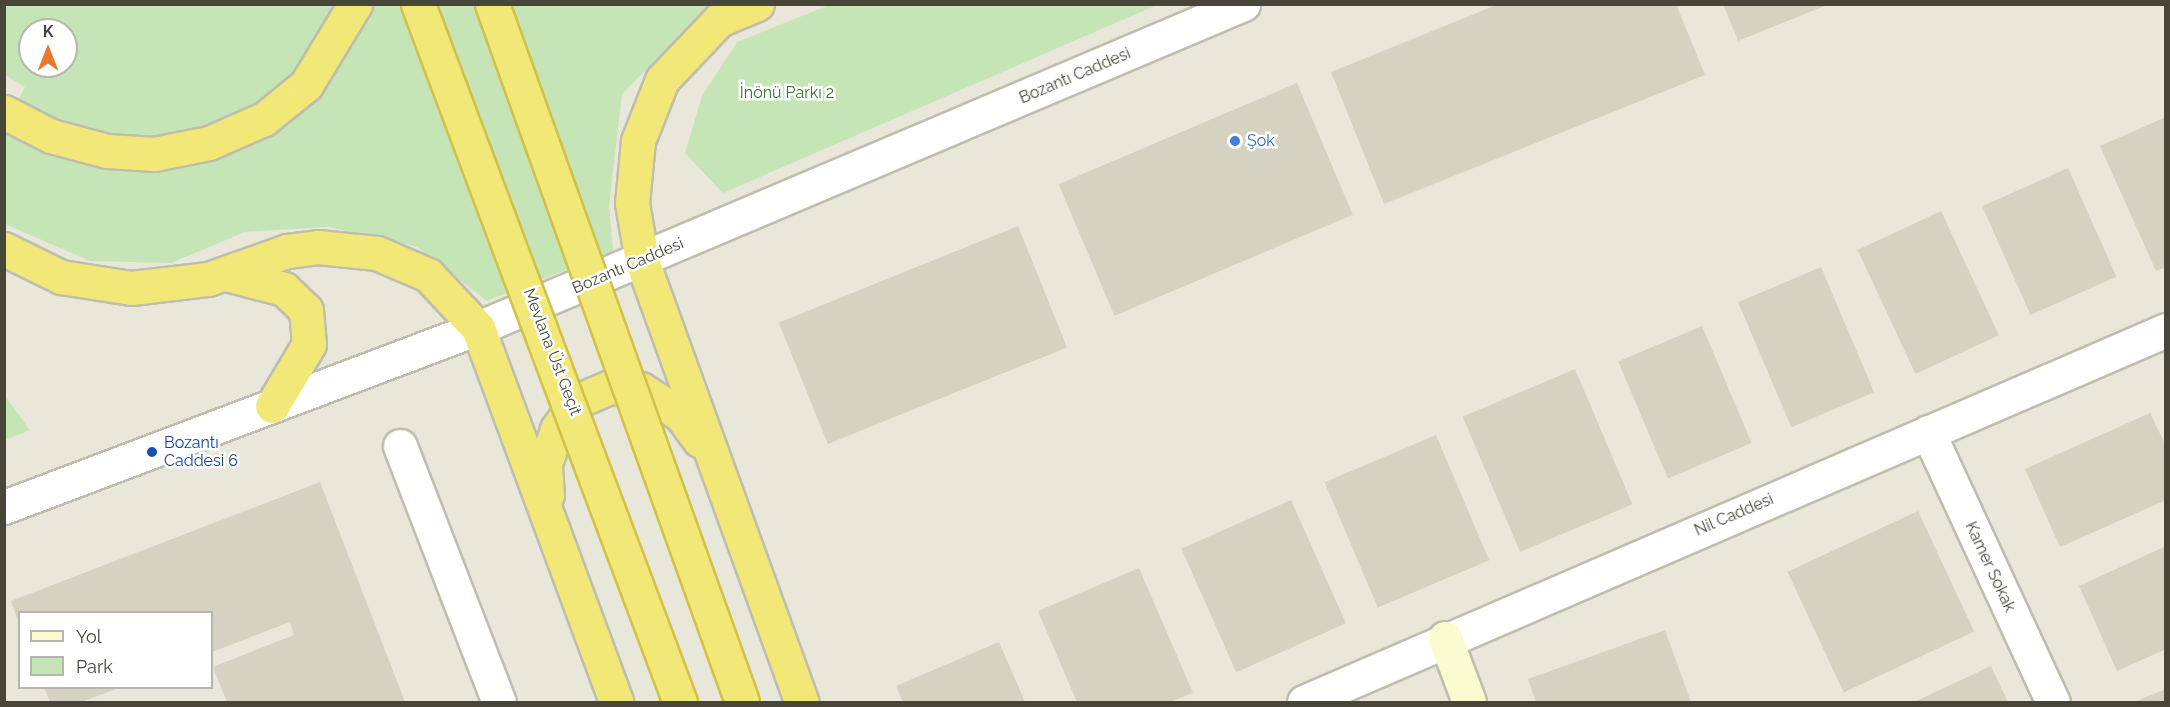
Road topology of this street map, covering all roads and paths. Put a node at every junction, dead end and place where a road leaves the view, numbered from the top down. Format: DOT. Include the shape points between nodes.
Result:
graph roads {
  1 [pos="356,4"];
  2 [pos="418,4"];
  3 [pos="492,4"];
  4 [pos="757,4"];
  5 [pos="1244,4"];
  6 [pos="8,114"];
  7 [pos="4,249"];
  8 [pos="642,261"];
  9 [pos="226,274"];
  10 [pos="478,328"];
  11 [pos="2166,330"];
  12 [pos="272,406"];
  13 [pos="1928,432"];
  14 [pos="400,446"];
  15 [pos="712,458"];
  16 [pos="4,507"];
  17 [pos="548,516"];
  18 [pos="1445,638"];
  19 [pos="499,702"];
  20 [pos="616,702"];
  21 [pos="680,702"];
  22 [pos="742,702"];
  23 [pos="802,702"];
  24 [pos="1304,702"];
  25 [pos="1469,702"];
  26 [pos="2053,702"];
  1 -- 6 [label="highway" via="306,85 264,118 209,143 154,154 106,151 51,136"];
  2 -- 21 [label="highway, Mevlana Üst Geçit, bridge"];
  3 -- 22 [label="highway, bridge"];
  4 -- 8 [label="highway" via="720,20 698,38 662,80 648,110 633,174"];
  5 -- 8 [label="street, Bozantı Caddesi"];
  7 -- 9 [label="highway" via="61,277 96,285 166,286"];
  8 -- 10 [label="street, Bozantı Caddesi"];
  8 -- 15 [label="highway"];
  9 -- 10 [label="highway" via="286,250 328,247 377,253 428,275"];
  9 -- 12 [label="highway" via="284,289 306,310 309,344"];
  10 -- 12 [label="street, Bozantı Caddesi"];
  10 -- 17 [label="highway"];
  11 -- 13 [label="street, Nil Caddesi"];
  12 -- 16 [label="street, Bozantı Caddesi"];
  13 -- 18 [label="street, Nil Caddesi"];
  13 -- 26 [label="street, Kamer Sokak"];
  14 -- 19 [label="street"];
  15 -- 17 [label="highway" via="681,415 641,388 610,387 577,401 557,429 545,464"];
  15 -- 23 [label="highway"];
  17 -- 20 [label="highway"];
  18 -- 24 [label="street, Nil Caddesi"];
  18 -- 25 [label="street"];
}
